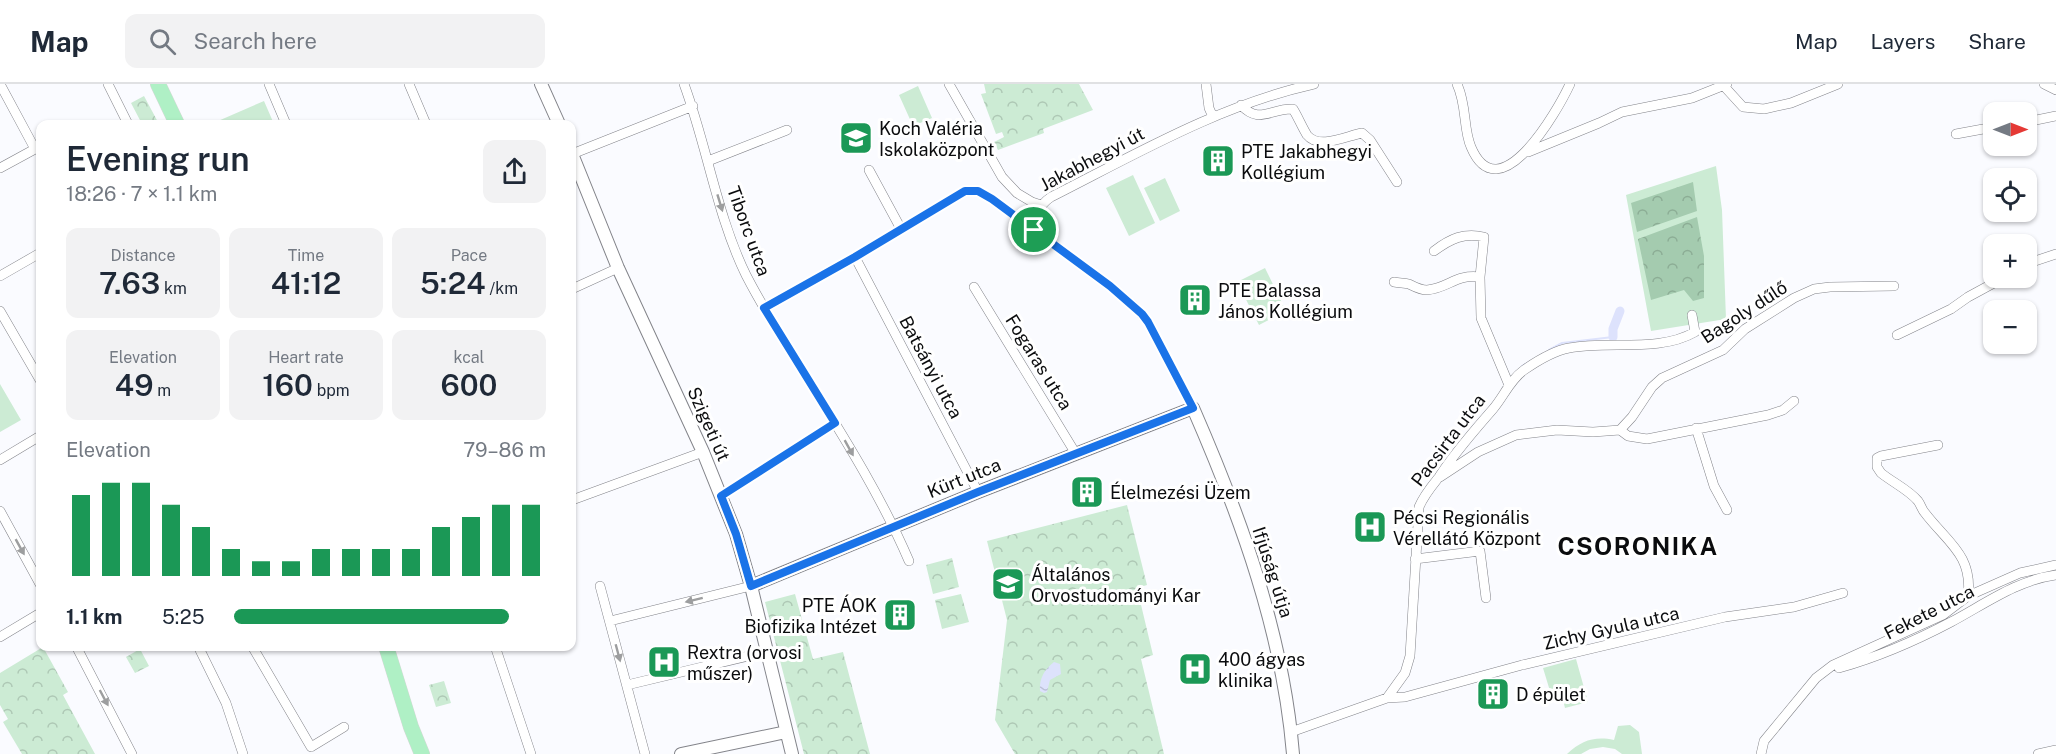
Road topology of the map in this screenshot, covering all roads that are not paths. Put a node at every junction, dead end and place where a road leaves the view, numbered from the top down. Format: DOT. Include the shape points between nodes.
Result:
graph roads {
  1 [pos="0,84"];
  2 [pos="108,84"];
  3 [pos="158,84"];
  4 [pos="269,84"];
  5 [pos="409,84"];
  6 [pos="541,84"];
  7 [pos="684,84"];
  8 [pos="949,84"];
  9 [pos="1206,84"];
  10 [pos="1314,84"];
  11 [pos="1570,84"];
  12 [pos="1839,84"];
  13 [pos="2044,84"];
  14 [pos="1459,85"];
  15 [pos="1724,85"];
  16 [pos="2056,90"];
  17 [pos="1241,105"];
  18 [pos="693,106"];
  19 [pos="2056,116"];
  20 [pos="1213,117"];
  21 [pos="126,120"];
  22 [pos="175,120"];
  23 [pos="284,120"];
  24 [pos="424,120"];
  25 [pos="557,120"];
  26 [pos="2037,120"];
  27 [pos="1983,129"];
  28 [pos="787,130"];
  29 [pos="1956,134"];
  30 [pos="576,152"];
  31 [pos="1528,152"];
  32 [pos="708,161"];
  33 [pos="576,164"];
  34 [pos="0,168"];
  35 [pos="869,170"];
  36 [pos="1397,182"];
  37 [pos="1041,205"];
  38 [pos="901,229"];
  39 [pos="1034,230"];
  40 [pos="1434,251"];
  41 [pos="2056,254"];
  42 [pos="36,255"];
  43 [pos="855,257"];
  44 [pos="2037,259"];
  45 [pos="618,268"];
  46 [pos="0,276"];
  47 [pos="1480,277"];
  48 [pos="1394,282"];
  49 [pos="1894,286"];
  50 [pos="576,287"];
  51 [pos="974,287"];
  52 [pos="1985,288"];
  53 [pos="764,308"];
  54 [pos="0,311"];
  55 [pos="1692,315"];
  56 [pos="1897,335"];
  57 [pos="36,373"];
  58 [pos="1509,385"];
  59 [pos="1794,401"];
  60 [pos="1193,408"];
  61 [pos="835,423"];
  62 [pos="1696,428"];
  63 [pos="1620,430"];
  64 [pos="36,438"];
  65 [pos="1938,445"];
  66 [pos="702,452"];
  67 [pos="1076,454"];
  68 [pos="0,460"];
  69 [pos="1438,478"];
  70 [pos="978,492"];
  71 [pos="721,496"];
  72 [pos="576,499"];
  73 [pos="1727,510"];
  74 [pos="0,511"];
  75 [pos="894,527"];
  76 [pos="1415,559"];
  77 [pos="909,561"];
  78 [pos="2056,565"];
  79 [pos="2056,575"];
  80 [pos="36,577"];
  81 [pos="600,586"];
  82 [pos="751,586"];
  83 [pos="1843,592"];
  84 [pos="1968,596"];
  85 [pos="1486,598"];
  86 [pos="36,615"];
  87 [pos="610,621"];
  88 [pos="0,637"];
  89 [pos="79,651"];
  90 [pos="200,651"];
  91 [pos="255,651"];
  92 [pos="388,651"];
  93 [pos="497,651"];
  94 [pos="765,652"];
  95 [pos="1816,678"];
  96 [pos="627,685"];
  97 [pos="1397,686"];
  98 [pos="1405,697"];
  99 [pos="1387,699"];
  100 [pos="344,727"];
  101 [pos="786,732"];
  102 [pos="1291,732"];
  103 [pos="762,737"];
  104 [pos="2056,750"];
  105 [pos="791,752"];
  106 [pos="132,754"];
  107 [pos="243,754"];
  108 [pos="422,754"];
  109 [pos="531,754"];
  110 [pos="645,754"];
  111 [pos="681,754"];
  112 [pos="1293,754"];
  113 [pos="1761,754"];
  114 [pos="2038,754"];
  1 -- 34 [label="street" via="35,149"];
  2 -- 21 [label="street"];
  3 -- 22 [label="main road"];
  4 -- 23 [label="street"];
  5 -- 24 [label="street"];
  6 -- 25 [label="street"];
  7 -- 18 [label="street, Tiborc utca"];
  8 -- 37 [label="street" via="1002,177 1017,193"];
  9 -- 20 [label="street"];
  10 -- 17 [label="street, Jakabhegyi út"];
  11 -- 31 [label="street"];
  12 -- 15 [label="street" via="1764,109 1743,107"];
  13 -- 16 [label="street"];
  14 -- 31 [label="street" via="1469,145 1484,165 1501,169"];
  15 -- 31 [label="street" via="1692,98 1622,112"];
  17 -- 20 [label="street, Jakabhegyi út"];
  17 -- 36 [label="street" via="1256,115 1293,110 1315,141 1362,133"];
  18 -- 30 [label="street"];
  18 -- 32 [label="street, Tiborc utca"];
  19 -- 26 [label="street"];
  20 -- 37 [label="street, Jakabhegyi út"];
  27 -- 29 [label="street"];
  28 -- 32 [label="street"];
  32 -- 53 [label="street, Tiborc utca, one-way" via="745,272"];
  33 -- 45 [label="street, Szigeti út"];
  35 -- 38 [label="street"];
  37 -- 39 [label="street, Jakabhegyi út"];
  38 -- 39 [label="street" via="965,191 978,191"];
  38 -- 43 [label="street"];
  39 -- 60 [label="street" via="1142,314"];
  40 -- 47 [label="street" via="1450,239 1472,234 1484,237"];
  41 -- 44 [label="street"];
  42 -- 46 [label="street"];
  43 -- 53 [label="street"];
  43 -- 70 [label="street, Batsányi utca"];
  45 -- 50 [label="street"];
  45 -- 66 [label="street, Szigeti út"];
  47 -- 48 [label="street" via="1468,276 1427,290"];
  47 -- 58 [label="street" via="1481,318"];
  49 -- 63 [label="street, Bagoly dűlő" via="1830,287 1794,298 1745,329 1723,350 1662,378"];
  51 -- 67 [label="street, Fogaras utca"];
  52 -- 56 [label="street"];
  53 -- 61 [label="street, Tiborc utca"];
  54 -- 57 [label="street"];
  55 -- 58 [label="street, Pacsirta utca" via="1695,332 1684,338 1567,348 1524,371"];
  58 -- 69 [label="street, Pacsirta utca"];
  59 -- 62 [label="street" via="1768,416"];
  60 -- 67 [label="street, Kürt utca"];
  60 -- 102 [label="street, Ifjúság útja" via="1246,542 1272,623"];
  61 -- 71 [label="street"];
  61 -- 75 [label="street, Tiborc utca, one-way"];
  62 -- 63 [label="street" via="1647,439 1628,436"];
  62 -- 73 [label="street" via="1714,486"];
  63 -- 69 [label="street" via="1557,430 1516,435 1478,452"];
  64 -- 68 [label="street"];
  65 -- 84 [label="street, Fekete utca" via="1881,456 1877,458 1877,467 1918,501 1948,537 1970,580"];
  66 -- 71 [label="street, Szigeti út"];
  66 -- 72 [label="street"];
  67 -- 70 [label="street, Kürt utca"];
  69 -- 76 [label="street, Pacsirta utca" via="1419,507"];
  70 -- 75 [label="street, Kürt utca"];
  71 -- 82 [label="street, Szigeti út"];
  74 -- 80 [label="street, one-way"];
  75 -- 77 [label="street, Tiborc utca"];
  75 -- 82 [label="street, Kürt utca"];
  76 -- 85 [label="street" via="1480,551"];
  76 -- 97 [label="street, Pacsirta utca" via="1410,656"];
  78 -- 84 [label="street, Fekete utca" via="2020,573"];
  79 -- 95 [label="street, Fekete utca" via="2024,582 1928,634"];
  81 -- 87 [label="street"];
  82 -- 87 [label="street, one-way"];
  82 -- 94 [label="street, Szigeti út"];
  83 -- 98 [label="street, Zichy Gyula utca" via="1794,607 1725,617 1522,665"];
  84 -- 95 [label="street, Fekete utca" via="1943,615 1833,665"];
  86 -- 88 [label="street"];
  87 -- 96 [label="street, one-way"];
  89 -- 106 [label="street, one-way"];
  90 -- 107 [label="street" via="226,703"];
  91 -- 100 [label="street" via="311,747"];
  92 -- 108 [label="main road"];
  93 -- 109 [label="street"];
  94 -- 96 [label="street"];
  94 -- 101 [label="street, Szigeti út"];
  95 -- 113 [label="street, Fekete utca" via="1764,741"];
  96 -- 110 [label="street"];
  97 -- 98 [label="street"];
  97 -- 99 [label="street, Pacsirta utca"];
  98 -- 99 [label="street, Zichy Gyula utca"];
  99 -- 102 [label="street"];
  101 -- 103 [label="street"];
  101 -- 105 [label="street, Szigeti út"];
  102 -- 112 [label="street, Ifjúság útja"];
  103 -- 105 [label="street" via="784,744"];
  103 -- 111 [label="street"];
  104 -- 114 [label="street"];
}
